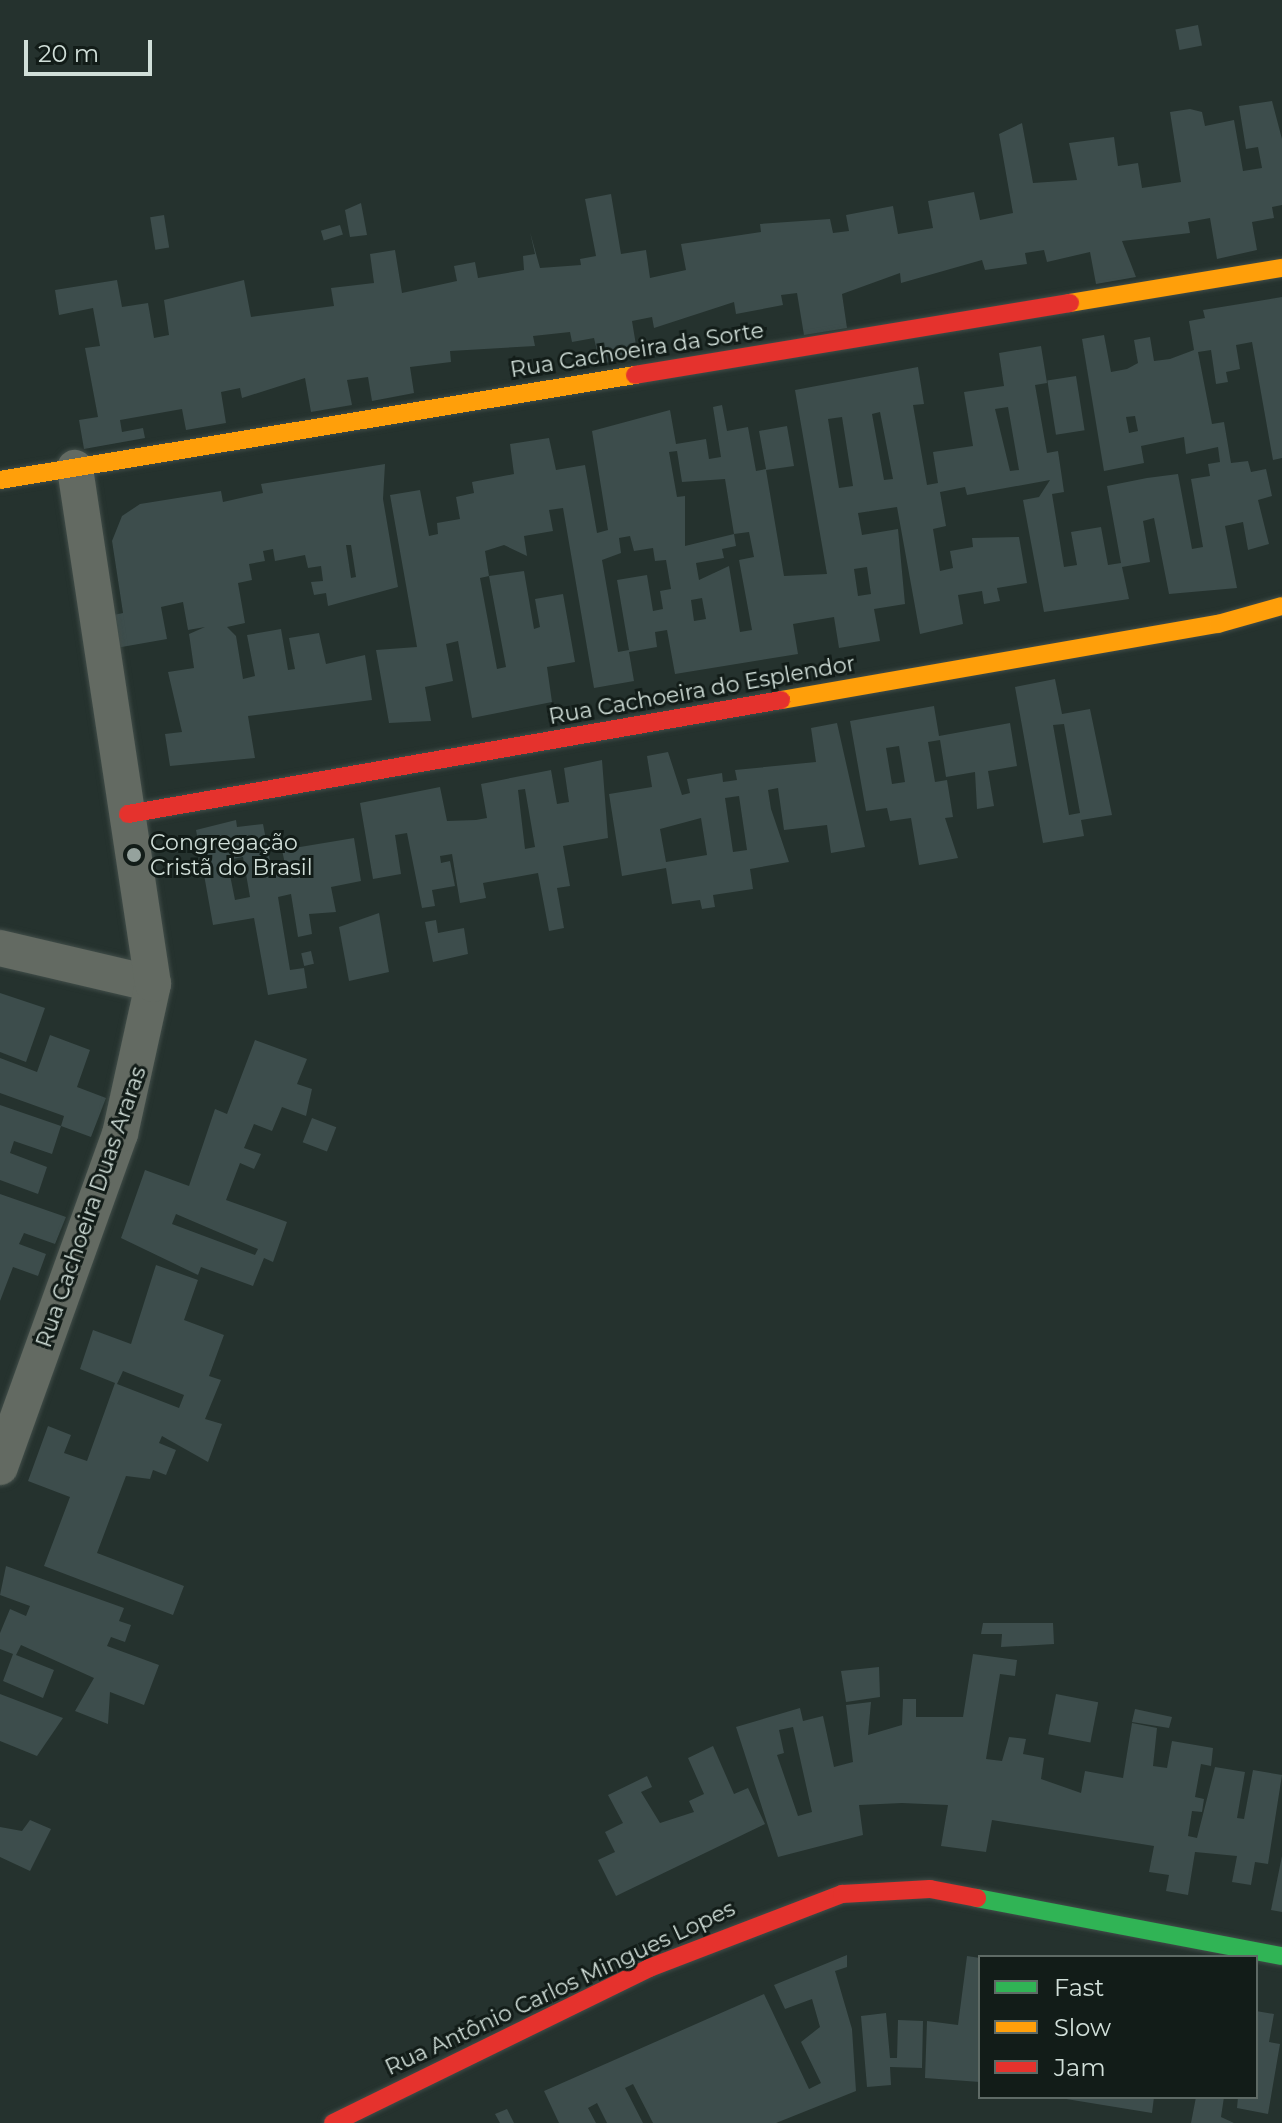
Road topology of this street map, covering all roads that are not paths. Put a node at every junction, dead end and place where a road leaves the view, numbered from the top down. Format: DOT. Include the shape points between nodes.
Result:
graph roads {
  1 [pos="1282,268"];
  2 [pos="75,468"];
  3 [pos="0,480"];
  4 [pos="1282,606"];
  5 [pos="128,814"];
  6 [pos="0,948"];
  7 [pos="153,984"];
  8 [pos="0,1467"];
  9 [pos="1282,1956"];
  10 [pos="333,2123"];
  1 -- 2 [label="street, Rua Cachoeira da Sorte"];
  2 -- 3 [label="street, Rua Cachoeira da Sorte"];
  2 -- 5 [label="street, Rua Cachoeira Duas Araras"];
  4 -- 5 [label="street, Rua Cachoeira do Esplendor" via="1218,624"];
  5 -- 7 [label="street, Rua Cachoeira Duas Araras"];
  6 -- 7 [label="street"];
  7 -- 8 [label="street, Rua Cachoeira Duas Araras" via="120,1134"];
  9 -- 10 [label="street, Rua Antônio Carlos Mingues Lopes" via="930,1889 842,1894 649,1968"];
}
